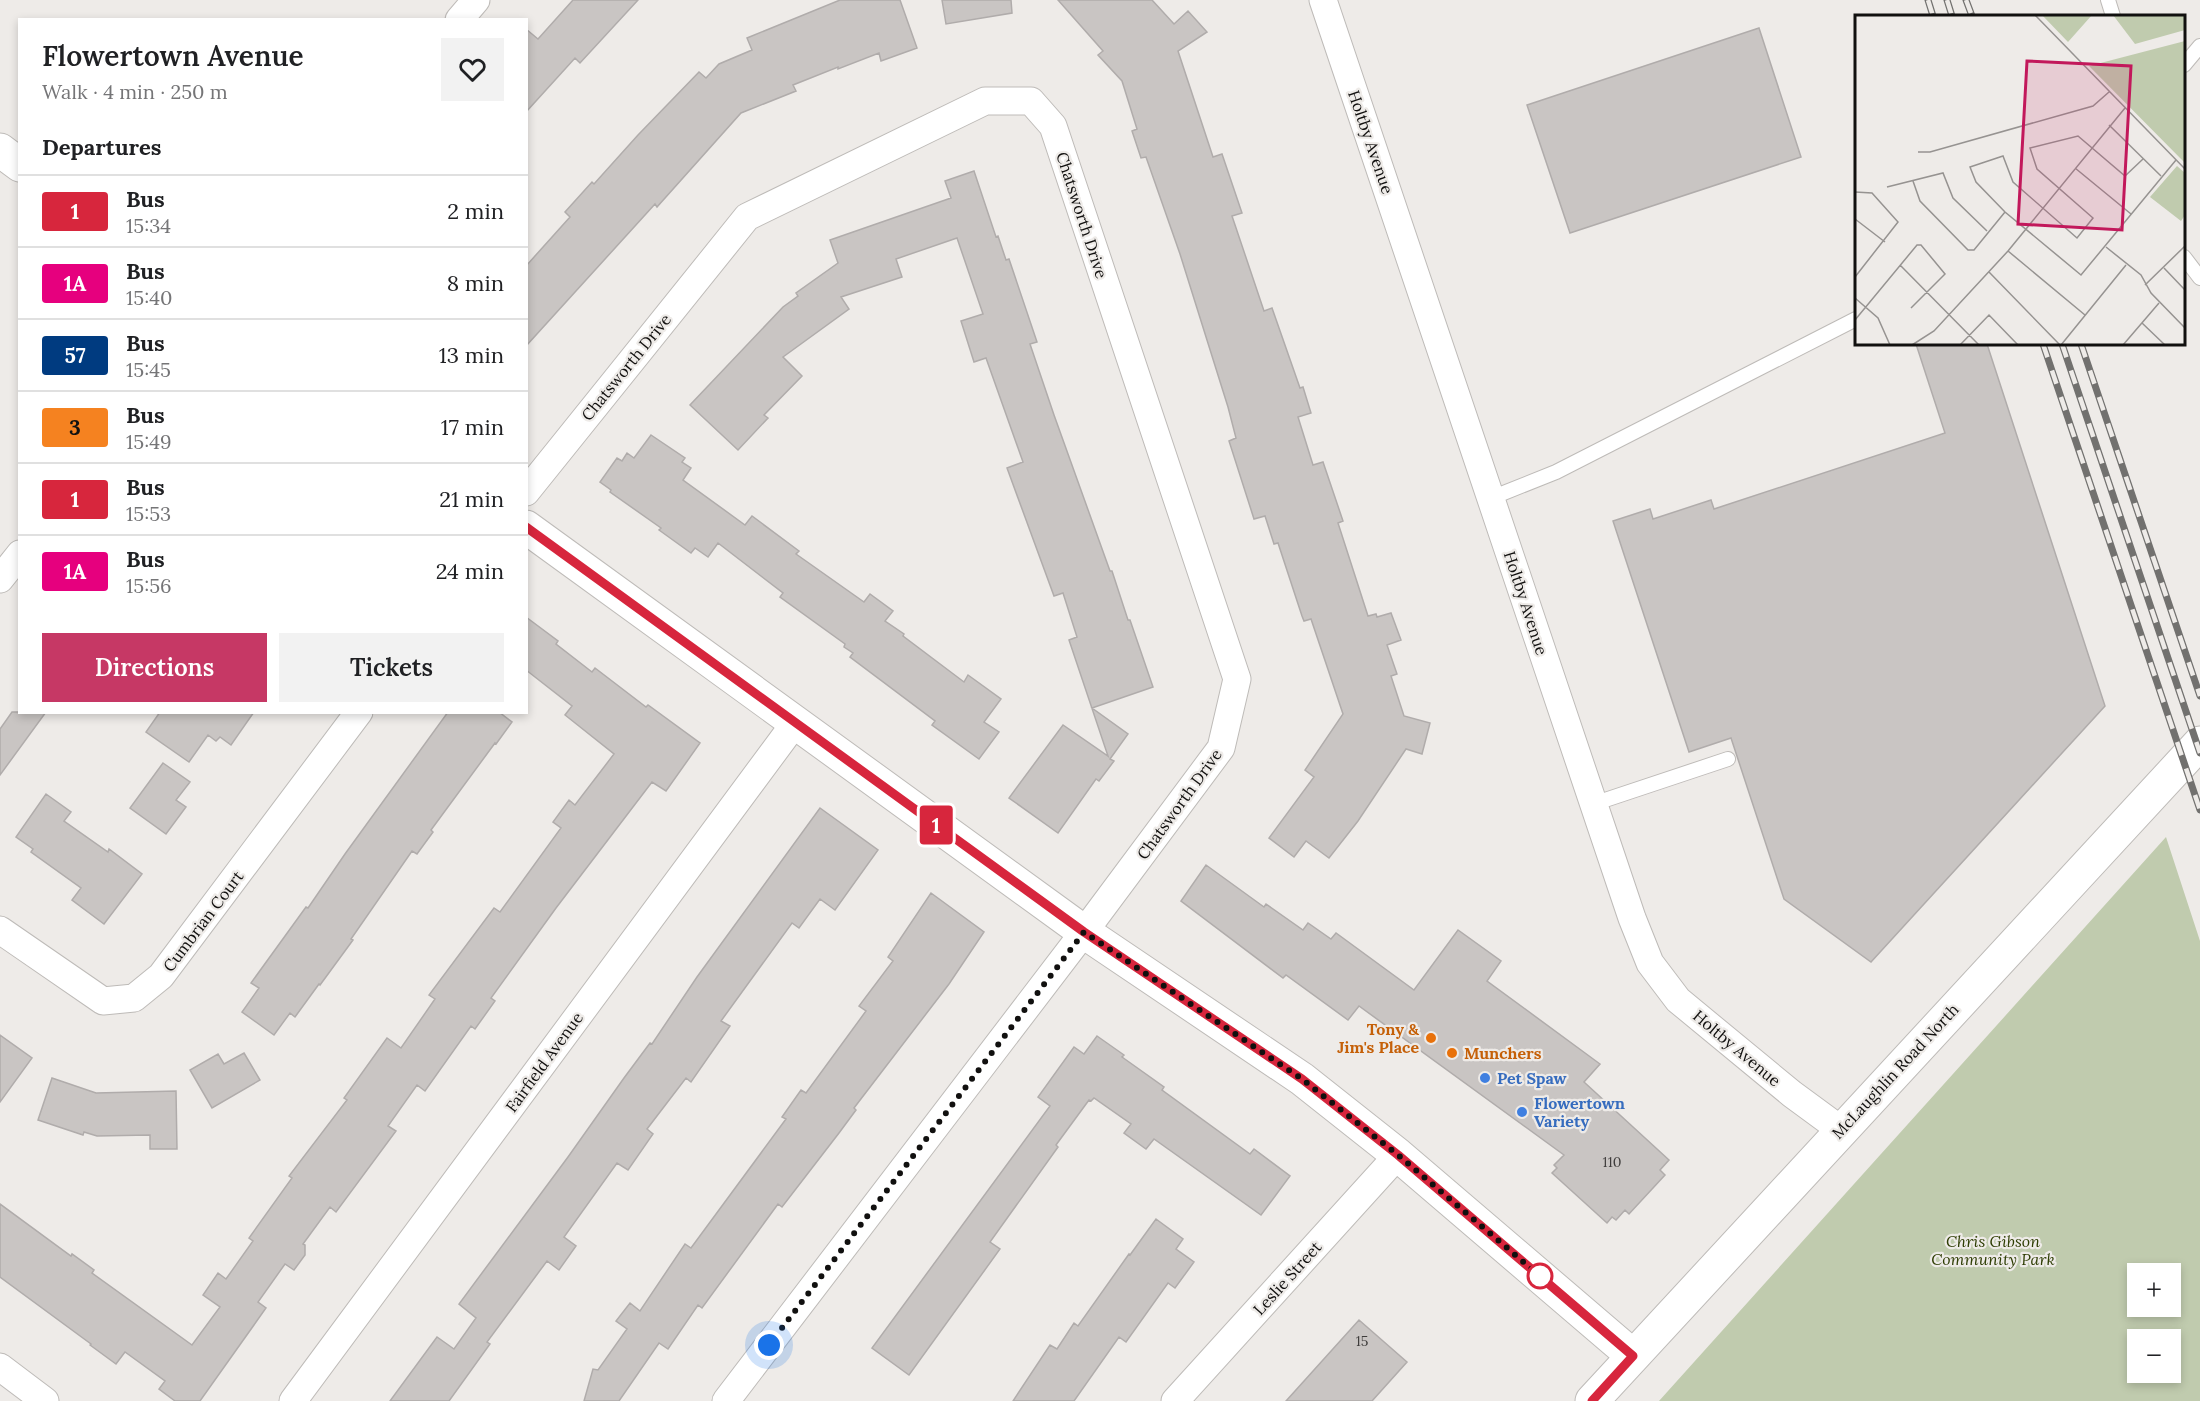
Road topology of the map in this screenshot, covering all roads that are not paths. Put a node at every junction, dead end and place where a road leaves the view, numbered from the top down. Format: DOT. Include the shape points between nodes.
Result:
graph roads {
  1 [pos="476,0"];
  2 [pos="1323,0"];
  3 [pos="2108,0"];
  4 [pos="2113,15"];
  5 [pos="461,18"];
  6 [pos="2200,46"];
  7 [pos="2185,64"];
  8 [pos="0,150"];
  9 [pos="18,164"];
  10 [pos="2185,258"];
  11 [pos="2200,278"];
  12 [pos="1855,320"];
  13 [pos="528,490"];
  14 [pos="1491,498"];
  15 [pos="528,528"];
  16 [pos="18,556"];
  17 [pos="0,579"];
  18 [pos="357,714"];
  19 [pos="795,723"];
  20 [pos="2200,743"];
  21 [pos="1728,759"];
  22 [pos="1593,804"];
  23 [pos="0,930"];
  24 [pos="1084,932"];
  25 [pos="1840,1130"];
  26 [pos="1398,1155"];
  27 [pos="1633,1356"];
  28 [pos="0,1367"];
  29 [pos="45,1401"];
  30 [pos="293,1401"];
  31 [pos="726,1401"];
  32 [pos="1175,1401"];
  33 [pos="1592,1401"];
  1 -- 5 [label="street"];
  2 -- 14 [label="street, Holtby Avenue"];
  3 -- 4 [label="lane"];
  6 -- 7 [label="lane"];
  8 -- 9 [label="street"];
  10 -- 11 [label="lane"];
  12 -- 14 [label="lane" via="1556,472"];
  13 -- 24 [label="street, Chatsworth Drive" via="747,217 985,101 1031,101 1053,126 1237,679 1221,748"];
  14 -- 22 [label="street, Holtby Avenue"];
  15 -- 19 [label="street"];
  16 -- 17 [label="street"];
  18 -- 23 [label="street, Cumbrian Court" via="160,976 134,998 103,1001"];
  19 -- 24 [label="street"];
  19 -- 30 [label="street, Fairfield Avenue"];
  20 -- 25 [label="street, McLaughlin Road North"];
  21 -- 22 [label="lane"];
  22 -- 25 [label="street, Holtby Avenue" via="1650,963 1678,1000"];
  24 -- 26 [label="street" via="1302,1079"];
  24 -- 31 [label="street, Chatsworth Drive"];
  25 -- 27 [label="street, McLaughlin Road North"];
  26 -- 27 [label="street"];
  26 -- 32 [label="street, Leslie Street"];
  27 -- 33 [label="street, McLaughlin Road North"];
  28 -- 29 [label="street"];
}
